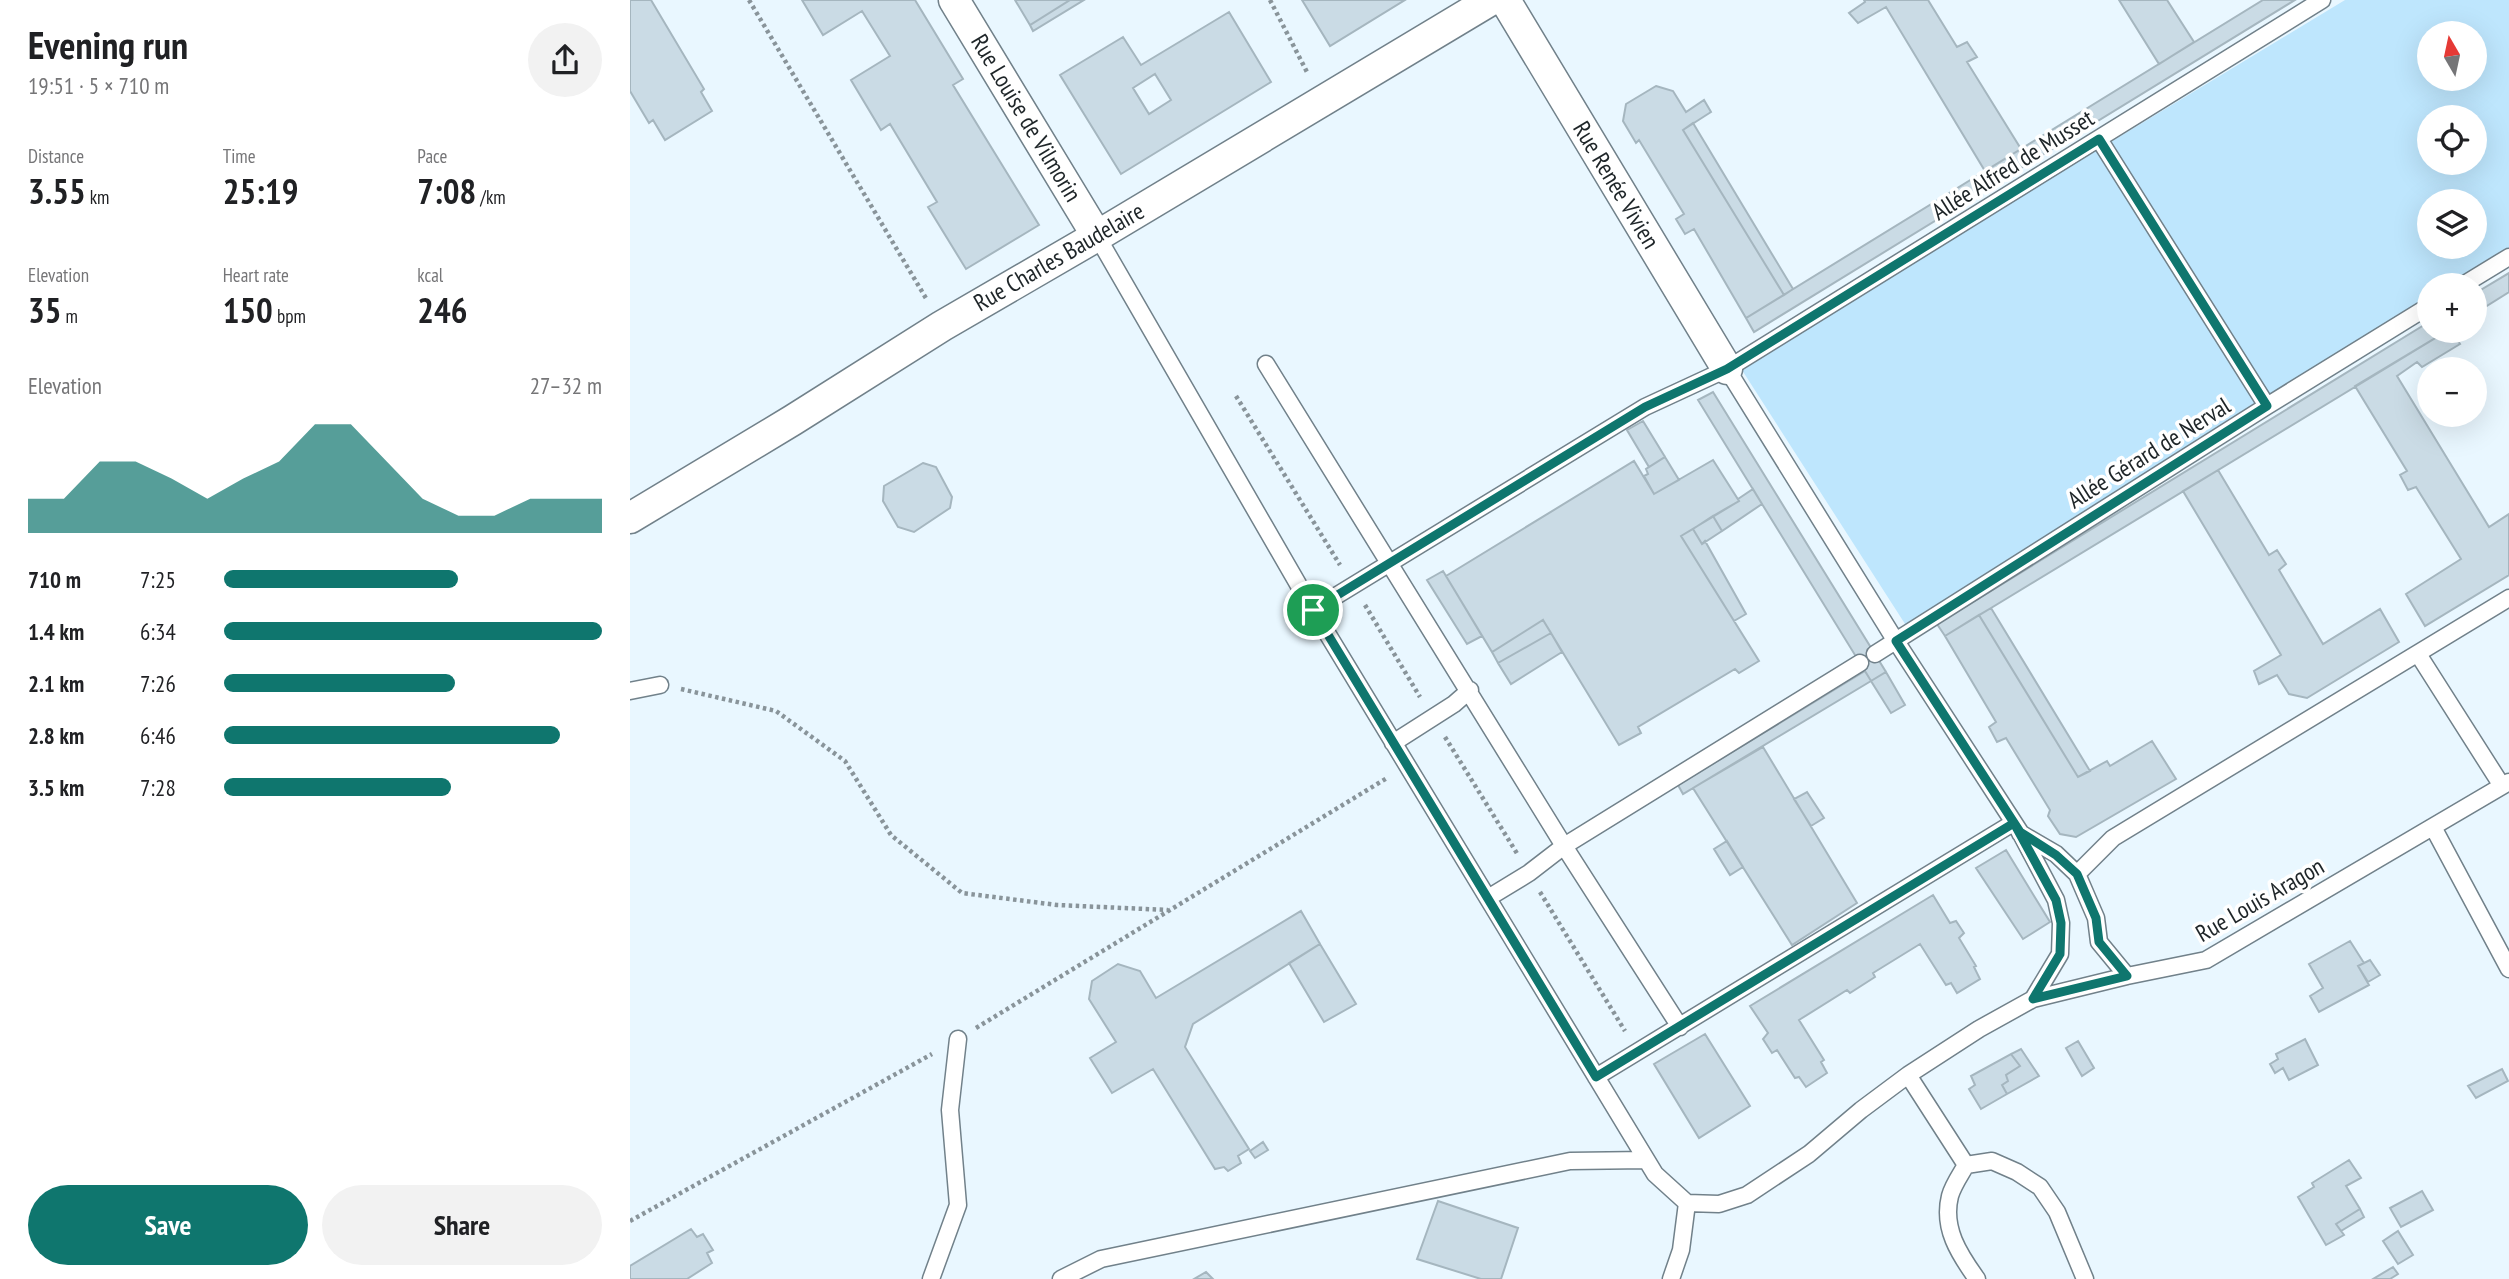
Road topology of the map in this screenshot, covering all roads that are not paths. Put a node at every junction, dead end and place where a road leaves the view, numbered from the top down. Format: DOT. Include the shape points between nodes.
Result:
graph roads {
  1 [pos="954,0"];
  2 [pos="1491,0"];
  3 [pos="1505,0"];
  4 [pos="2322,0"];
  5 [pos="2099,139"];
  6 [pos="1097,236"];
  7 [pos="2509,257"];
  8 [pos="2483,273"];
  9 [pos="2417,313"];
  10 [pos="1266,364"];
  11 [pos="1727,369"];
  12 [pos="2267,406"];
  13 [pos="630,518"];
  14 [pos="1389,564"];
  15 [pos="2509,598"];
  16 [pos="1313,610"];
  17 [pos="1896,641"];
  18 [pos="1875,654"];
  19 [pos="2418,654"];
  20 [pos="1860,663"];
  21 [pos="660,685"];
  22 [pos="1470,690"];
  23 [pos="630,691"];
  24 [pos="1393,743"];
  25 [pos="2505,784"];
  26 [pos="2433,827"];
  27 [pos="2017,828"];
  28 [pos="1564,846"];
  29 [pos="2077,874"];
  30 [pos="1488,898"];
  31 [pos="2509,969"];
  32 [pos="2127,976"];
  33 [pos="2033,999"];
  34 [pos="1680,1027"];
  35 [pos="958,1039"];
  36 [pos="1908,1075"];
  37 [pos="1596,1077"];
  38 [pos="1646,1160"];
  39 [pos="1966,1165"];
  40 [pos="1687,1203"];
  41 [pos="931,1279"];
  42 [pos="1061,1279"];
  43 [pos="1671,1279"];
  44 [pos="1977,1279"];
  45 [pos="2085,1279"];
  1 -- 6 [label="street, Rue Louise de Vilmorin"];
  2 -- 6 [label="street, Rue Charles Baudelaire"];
  3 -- 11 [label="street, Rue Renée Vivien"];
  4 -- 5 [label="lane, Allée Alfred de Musset"];
  5 -- 11 [label="lane, Allée Alfred de Musset"];
  5 -- 12 [label="lane"];
  6 -- 13 [label="street, Rue Charles Baudelaire"];
  6 -- 16 [label="lane"];
  7 -- 8 [label="lane"];
  9 -- 12 [label="lane, Allée Gérard de Nerval"];
  10 -- 14 [label="lane"];
  11 -- 14 [label="lane, Allée Alfred de Musset" via="1645,407"];
  11 -- 17 [label="lane"];
  12 -- 17 [label="lane, Allée Gérard de Nerval"];
  14 -- 16 [label="lane, Allée Alfred de Musset"];
  14 -- 22 [label="lane"];
  15 -- 19 [label="lane"];
  16 -- 24 [label="lane"];
  17 -- 18 [label="lane, Allée Gérard de Nerval"];
  17 -- 27 [label="lane"];
  19 -- 25 [label="lane"];
  19 -- 29 [label="lane" via="2113,838"];
  20 -- 28 [label="lane"];
  21 -- 23 [label="lane"];
  22 -- 24 [label="lane"];
  22 -- 28 [label="lane"];
  24 -- 30 [label="lane"];
  25 -- 26 [label="lane, Rue Louis Aragon"];
  26 -- 31 [label="lane"];
  26 -- 32 [label="lane, Rue Louis Aragon" via="2206,960"];
  27 -- 29 [label="lane"];
  27 -- 33 [label="lane" via="2056,900 2061,923 2060,954"];
  27 -- 34 [label="lane"];
  28 -- 30 [label="lane"];
  28 -- 34 [label="lane"];
  29 -- 32 [label="lane" via="2096,918 2099,942"];
  30 -- 37 [label="lane"];
  32 -- 33 [label="lane, Rue Louis Aragon"];
  33 -- 36 [label="lane, Rue Louis Aragon"];
  34 -- 37 [label="lane"];
  35 -- 41 [label="lane" via="950,1110 958,1205"];
  36 -- 39 [label="lane"];
  36 -- 40 [label="lane, Rue Louis Aragon" via="1809,1154 1746,1195 1719,1204"];
  37 -- 38 [label="lane"];
  38 -- 40 [label="lane"];
  38 -- 42 [label="lane" via="1570,1161 1101,1259"];
  39 -- 44 [label="lane" via="1951,1195 1948,1221 1955,1248"];
  39 -- 45 [label="lane" via="1992,1161 2040,1187 2057,1212"];
  40 -- 43 [label="lane" via="1681,1250"];
}
